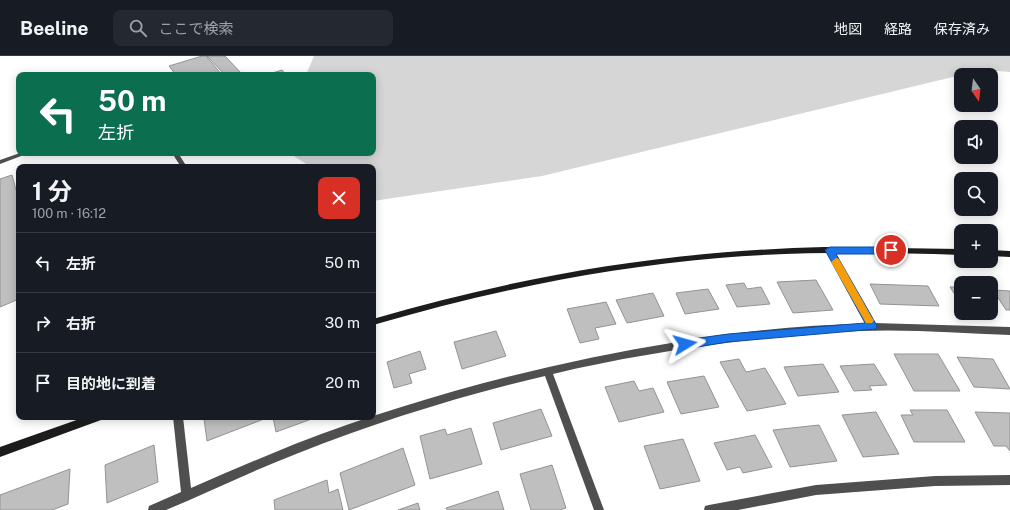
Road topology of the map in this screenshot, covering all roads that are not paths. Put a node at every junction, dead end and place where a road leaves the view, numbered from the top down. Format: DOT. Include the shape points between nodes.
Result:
graph roads {
  1 [pos="17,156"];
  2 [pos="0,162"];
  3 [pos="830,250"];
  4 [pos="954,252"];
  5 [pos="998,253"];
  6 [pos="1010,254"];
  7 [pos="376,321"];
  8 [pos="872,326"];
  9 [pos="1010,331"];
  10 [pos="548,372"];
  11 [pos="90,420"];
  12 [pos="178,420"];
  13 [pos="0,452"];
  14 [pos="1010,480"];
  15 [pos="187,496"];
  16 [pos="153,510"];
  17 [pos="599,510"];
  18 [pos="709,510"];
  1 -- 2 [label="street"];
  3 -- 4 [label="street"];
  3 -- 7 [label="street" via="687,258 568,275 456,298"];
  3 -- 8 [label="street"];
  5 -- 6 [label="street"];
  8 -- 9 [label="street"];
  8 -- 10 [label="street" via="728,338 655,348"];
  10 -- 15 [label="street" via="435,401 316,441"];
  10 -- 17 [label="street"];
  11 -- 13 [label="street"];
  12 -- 15 [label="street"];
  14 -- 18 [label="street" via="816,490"];
  15 -- 16 [label="street"];
}
